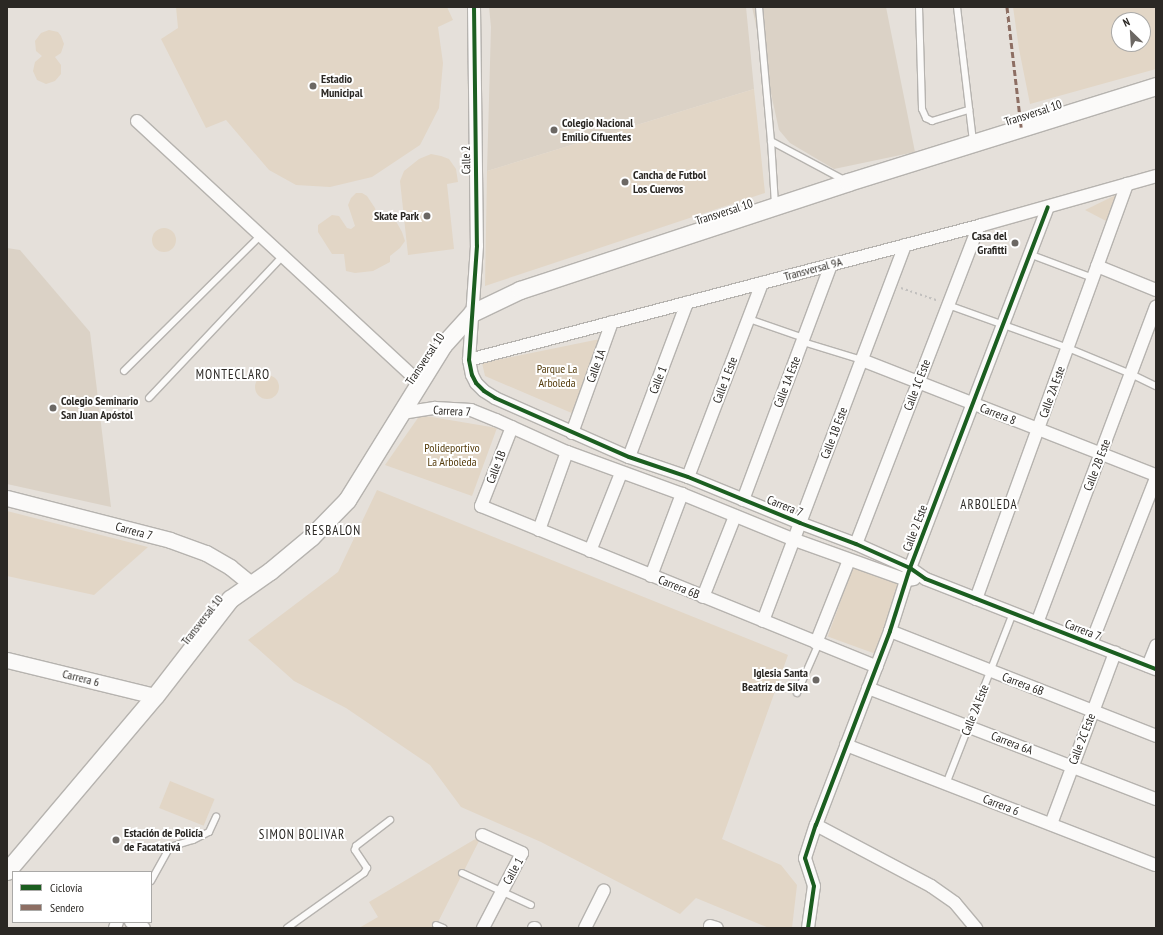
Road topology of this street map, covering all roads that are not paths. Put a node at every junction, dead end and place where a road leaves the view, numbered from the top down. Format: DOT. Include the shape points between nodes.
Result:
graph roads {
  1 [pos="474,7"];
  2 [pos="758,7"];
  3 [pos="919,7"];
  4 [pos="956,7"];
  5 [pos="1156,86"];
  6 [pos="969,110"];
  7 [pos="137,121"];
  8 [pos="771,141"];
  9 [pos="972,142"];
  10 [pos="1156,176"];
  11 [pos="848,182"];
  12 [pos="1127,184"];
  13 [pos="775,206"];
  14 [pos="1048,206"];
  15 [pos="979,226"];
  16 [pos="261,235"];
  17 [pos="905,245"];
  18 [pos="1029,254"];
  19 [pos="283,256"];
  20 [pos="831,265"];
  21 [pos="1095,272"];
  22 [pos="762,283"];
  23 [pos="1156,290"];
  24 [pos="687,303"];
  25 [pos="948,305"];
  26 [pos="1156,307"];
  27 [pos="472,313"];
  28 [pos="749,320"];
  29 [pos="612,322"];
  30 [pos="1002,324"];
  31 [pos="803,340"];
  32 [pos="1068,348"];
  33 [pos="469,360"];
  34 [pos="862,360"];
  35 [pos="124,371"];
  36 [pos="1131,374"];
  37 [pos="918,382"];
  38 [pos="420,383"];
  39 [pos="1156,386"];
  40 [pos="149,398"];
  41 [pos="973,404"];
  42 [pos="402,413"];
  43 [pos="512,427"];
  44 [pos="1038,429"];
  45 [pos="572,433"];
  46 [pos="567,452"];
  47 [pos="1101,454"];
  48 [pos="629,457"];
  49 [pos="621,473"];
  50 [pos="688,477"];
  51 [pos="1156,477"];
  52 [pos="682,494"];
  53 [pos="7,498"];
  54 [pos="743,500"];
  55 [pos="481,506"];
  56 [pos="735,516"];
  57 [pos="800,523"];
  58 [pos="538,530"];
  59 [pos="794,540"];
  60 [pos="856,544"];
  61 [pos="590,551"];
  62 [pos="849,560"];
  63 [pos="908,574"];
  64 [pos="651,576"];
  65 [pos="251,584"];
  66 [pos="703,597"];
  67 [pos="976,599"];
  68 [pos="1013,613"];
  69 [pos="763,621"];
  70 [pos="1037,623"];
  71 [pos="890,631"];
  72 [pos="818,643"];
  73 [pos="1091,644"];
  74 [pos="1156,646"];
  75 [pos="1115,653"];
  76 [pos="7,660"];
  77 [pos="876,667"];
  78 [pos="1152,668"];
  79 [pos="991,671"];
  80 [pos="868,688"];
  81 [pos="797,693"];
  82 [pos="155,696"];
  83 [pos="1093,711"];
  84 [pos="968,726"];
  85 [pos="1156,736"];
  86 [pos="846,745"];
  87 [pos="1072,766"];
  88 [pos="946,784"];
  89 [pos="1156,798"];
  90 [pos="216,816"];
  91 [pos="390,820"];
  92 [pos="1051,824"];
  93 [pos="816,825"];
  94 [pos="482,835"];
  95 [pos="1156,865"];
  96 [pos="9,872"];
  97 [pos="462,873"];
  98 [pos="152,879"];
  99 [pos="502,890"];
  100 [pos="604,890"];
  101 [pos="531,905"];
  102 [pos="133,923"];
  103 [pos="436,924"];
  104 [pos="144,928"];
  105 [pos="287,928"];
  106 [pos="443,928"];
  107 [pos="482,928"];
  108 [pos="585,928"];
  109 [pos="808,928"];
  110 [pos="976,928"];
  1 -- 27 [label="street, Calle 2" via="477,246"];
  2 -- 8 [label="lane"];
  3 -- 6 [label="lane" via="922,108 926,118 932,121"];
  4 -- 6 [label="lane"];
  5 -- 9 [label="main road, Transversal 10"];
  6 -- 9 [label="lane"];
  7 -- 16 [label="street"];
  8 -- 11 [label="lane"];
  8 -- 13 [label="lane"];
  9 -- 11 [label="main road, Transversal 10"];
  10 -- 12 [label="street, Transversal 9A"];
  11 -- 13 [label="main road, Transversal 10"];
  12 -- 14 [label="street, Transversal 9A"];
  12 -- 21 [label="street, Calle 2A Este"];
  13 -- 27 [label="main road, Transversal 10" via="520,290"];
  14 -- 15 [label="street, Transversal 9A"];
  14 -- 18 [label="street, Calle 2 Este"];
  15 -- 17 [label="street, Transversal 9A"];
  15 -- 25 [label="street, Calle 1C Este"];
  16 -- 19 [label="street"];
  16 -- 35 [label="lane"];
  17 -- 20 [label="street, Transversal 9A"];
  17 -- 34 [label="street, Calle 1B Este"];
  18 -- 21 [label="lane"];
  18 -- 30 [label="street, Calle 2 Este"];
  19 -- 38 [label="street"];
  19 -- 40 [label="lane"];
  20 -- 22 [label="street, Transversal 9A"];
  20 -- 31 [label="street, Calle 1A Este"];
  21 -- 23 [label="street"];
  21 -- 32 [label="street, Calle 2A Este"];
  22 -- 24 [label="street, Transversal 9A"];
  22 -- 28 [label="street, Calle 1 Este"];
  24 -- 29 [label="street, Transversal 9A"];
  24 -- 48 [label="street, Calle 1"];
  25 -- 30 [label="lane"];
  25 -- 37 [label="street, Calle 1C Este"];
  26 -- 36 [label="street, Calle 2B Este"];
  27 -- 33 [label="street, Carrera 7"];
  27 -- 38 [label="main road, Transversal 10" via="443,345"];
  28 -- 31 [label="lane"];
  28 -- 50 [label="street, Calle 1 Este"];
  29 -- 33 [label="street, Transversal 9A"];
  29 -- 45 [label="street, Calle 1A"];
  30 -- 32 [label="lane"];
  30 -- 41 [label="street, Calle 2 Este"];
  31 -- 34 [label="lane"];
  31 -- 54 [label="street, Calle 1A Este"];
  32 -- 36 [label="lane"];
  32 -- 44 [label="street, Calle 2A Este"];
  33 -- 45 [label="street, Carrera 7" via="472,375 484,391 494,398"];
  34 -- 37 [label="street, Carrera 8"];
  34 -- 57 [label="street, Calle 1B Este"];
  36 -- 39 [label="lane"];
  36 -- 47 [label="street, Calle 2B Este"];
  37 -- 41 [label="street, Carrera 8"];
  37 -- 60 [label="street, Calle 1C Este"];
  38 -- 42 [label="main road, Transversal 10"];
  41 -- 44 [label="street, Carrera 8"];
  41 -- 63 [label="street, Calle 2 Este"];
  42 -- 43 [label="street, Carrera 7" via="435,408 471,410"];
  42 -- 65 [label="main road, Transversal 10" via="347,500 311,537"];
  43 -- 46 [label="street, Carrera 7"];
  43 -- 55 [label="street, Calle 1B"];
  44 -- 47 [label="street, Carrera 8"];
  44 -- 67 [label="street, Calle 2A Este"];
  45 -- 48 [label="street, Carrera 7"];
  46 -- 49 [label="street, Carrera 7"];
  46 -- 58 [label="street"];
  47 -- 51 [label="street, Carrera 8"];
  47 -- 70 [label="street, Calle 2B Este"];
  48 -- 50 [label="street, Carrera 7"];
  49 -- 52 [label="street, Carrera 7"];
  49 -- 61 [label="street"];
  50 -- 54 [label="street, Carrera 7"];
  51 -- 73 [label="street"];
  52 -- 56 [label="street, Carrera 7"];
  52 -- 64 [label="street"];
  53 -- 65 [label="street, Carrera 7" via="170,540 206,553 230,567"];
  54 -- 57 [label="street, Carrera 7"];
  55 -- 58 [label="street, Carrera 6B"];
  56 -- 59 [label="street, Carrera 7"];
  56 -- 66 [label="street"];
  57 -- 59 [label="street, Calle 1B Este"];
  57 -- 60 [label="street, Carrera 7"];
  58 -- 61 [label="street, Carrera 6B"];
  59 -- 62 [label="street, Carrera 7"];
  59 -- 69 [label="street, Calle 1B Este"];
  60 -- 63 [label="street, Carrera 7"];
  61 -- 64 [label="street, Carrera 6B"];
  62 -- 63 [label="street, Carrera 7"];
  62 -- 72 [label="street"];
  63 -- 67 [label="street, Carrera 7"];
  63 -- 71 [label="street, Calle 2 Este"];
  64 -- 66 [label="street, Carrera 6B"];
  65 -- 82 [label="main road, Transversal 10" via="230,599"];
  66 -- 69 [label="street, Carrera 6B"];
  67 -- 68 [label="street, Carrera 7"];
  68 -- 70 [label="street, Carrera 7"];
  68 -- 79 [label="lane, Calle 2A Este"];
  69 -- 72 [label="street, Carrera 6B"];
  70 -- 73 [label="street, Carrera 7"];
  71 -- 77 [label="street, Calle 2 Este"];
  71 -- 79 [label="street, Carrera 6B"];
  72 -- 77 [label="street, Carrera 6B"];
  72 -- 81 [label="lane"];
  73 -- 75 [label="street, Carrera 7"];
  74 -- 78 [label="street"];
  75 -- 78 [label="street, Carrera 7"];
  75 -- 83 [label="street, Calle 2C Este"];
  76 -- 82 [label="street, Carrera 6"];
  77 -- 80 [label="street, Calle 2 Este"];
  79 -- 83 [label="street, Carrera 6B"];
  79 -- 84 [label="lane, Calle 2A Este"];
  80 -- 84 [label="street, Carrera 6A"];
  80 -- 86 [label="street, Calle 2 Este"];
  82 -- 96 [label="main road, Transversal 10"];
  83 -- 85 [label="street, Carrera 6B"];
  83 -- 87 [label="street, Calle 2C Este"];
  84 -- 87 [label="street, Carrera 6A"];
  84 -- 88 [label="lane, Calle 2A Este"];
  86 -- 88 [label="street, Carrera 6"];
  86 -- 93 [label="street, Calle 2 Este"];
  87 -- 89 [label="street, Carrera 6A"];
  87 -- 92 [label="street, Calle 2C Este"];
  88 -- 92 [label="street, Carrera 6"];
  90 -- 98 [label="lane" via="209,832 193,840 170,846"];
  91 -- 105 [label="lane" via="356,846 355,850 367,868 364,874"];
  92 -- 95 [label="street, Carrera 6"];
  93 -- 109 [label="street, Calle 2 Este" via="806,858 814,886"];
  93 -- 110 [label="street" via="931,886 955,903"];
  94 -- 99 [label="street, Calle 1" via="522,853"];
  97 -- 99 [label="lane"];
  99 -- 101 [label="lane"];
  99 -- 107 [label="street, Calle 1"];
  100 -- 108 [label="street"];
  102 -- 104 [label="street"];
  103 -- 106 [label="lane"];
}
